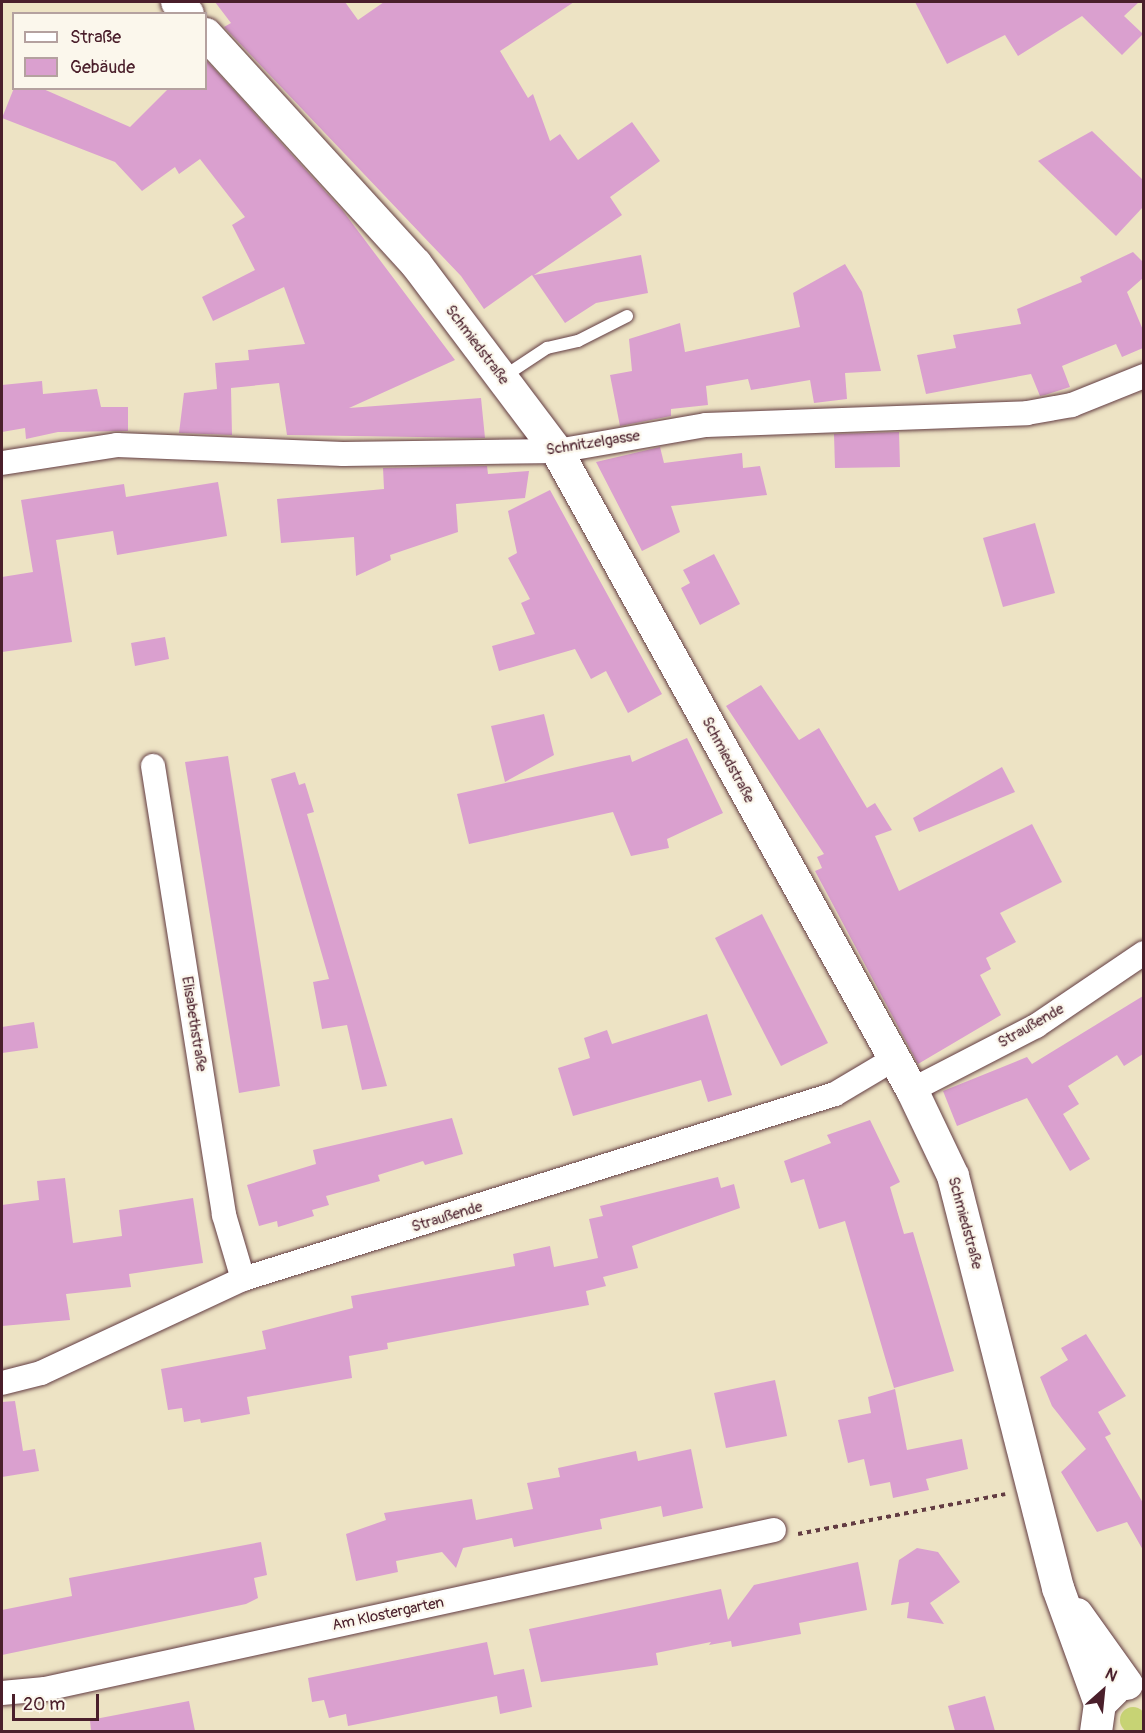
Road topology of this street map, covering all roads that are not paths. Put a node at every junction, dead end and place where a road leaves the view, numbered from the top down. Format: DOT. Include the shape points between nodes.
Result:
graph roads {
  1 [pos="207,35"];
  2 [pos="627,316"];
  3 [pos="1143,376"];
  4 [pos="502,378"];
  5 [pos="557,452"];
  6 [pos="2,464"];
  7 [pos="153,766"];
  8 [pos="1143,953"];
  9 [pos="894,1059"];
  10 [pos="912,1090"];
  11 [pos="243,1279"];
  12 [pos="2,1383"];
  13 [pos="774,1530"];
  14 [pos="1058,1588"];
  15 [pos="1135,1684"];
  16 [pos="2,1694"];
  17 [pos="1098,1718"];
  1 -- 4 [label="street, Schmiedstraße" via="416,264"];
  2 -- 4 [label="lane" via="578,341 547,348"];
  3 -- 5 [label="street, Schnitzelgasse" via="1072,405 1027,413 706,425"];
  4 -- 5 [label="street, Schmiedstraße"];
  5 -- 6 [label="street, Schnitzelgasse" via="344,454 117,445"];
  5 -- 9 [label="street, Schmiedstraße"];
  7 -- 11 [label="street, Elisabethstraße" via="224,1215"];
  8 -- 10 [label="street, Straußende" via="1036,1026"];
  9 -- 10 [label="street, Schmiedstraße"];
  9 -- 11 [label="street, Straußende" via="835,1094"];
  10 -- 14 [label="street, Schmiedstraße" via="953,1176"];
  11 -- 12 [label="street, Straußende" via="41,1373"];
  13 -- 16 [label="street, Am Klostergarten" via="45,1689"];
  14 -- 15 [label="street, Schmiedstraße"];
  14 -- 17 [label="street, Schmiedstraße"];
  15 -- 17 [label="street"];
}
